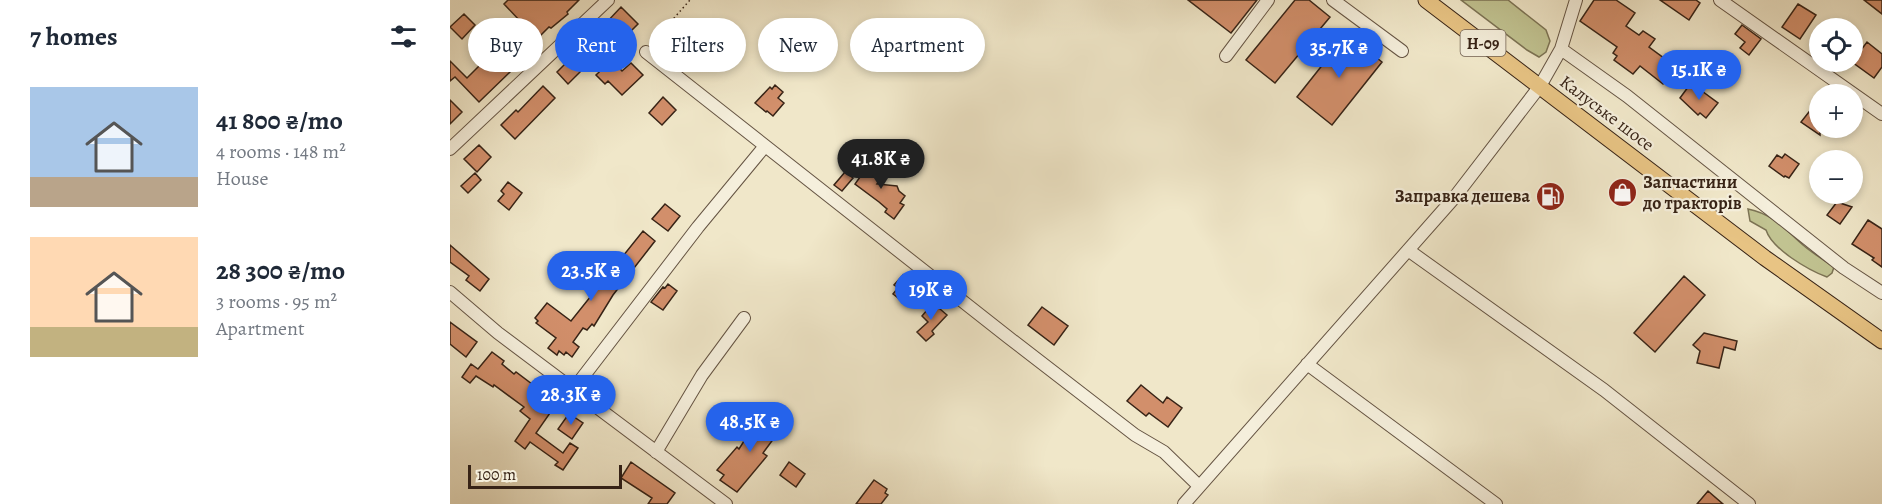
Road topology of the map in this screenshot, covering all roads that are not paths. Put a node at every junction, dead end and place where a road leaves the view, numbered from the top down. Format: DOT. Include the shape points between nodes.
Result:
graph roads {
  1 [pos="608,0"];
  2 [pos="1268,0"];
  3 [pos="1333,0"];
  4 [pos="1426,0"];
  5 [pos="1576,0"];
  6 [pos="1720,0"];
  7 [pos="1561,49"];
  8 [pos="1402,51"];
  9 [pos="646,52"];
  10 [pos="1226,56"];
  11 [pos="1540,86"];
  12 [pos="1882,114"];
  13 [pos="765,146"];
  14 [pos="450,148"];
  15 [pos="1408,250"];
  16 [pos="450,292"];
  17 [pos="1882,293"];
  18 [pos="744,318"];
  19 [pos="1882,341"];
  20 [pos="1307,364"];
  21 [pos="573,390"];
  22 [pos="656,452"];
  23 [pos="1199,486"];
  24 [pos="726,504"];
  25 [pos="1184,504"];
  26 [pos="1496,504"];
  27 [pos="1749,504"];
  1 -- 14 [label="street"];
  2 -- 10 [label="street"];
  3 -- 8 [label="street"];
  4 -- 11 [label="main road, Калуське шосе / Н-09"];
  5 -- 7 [label="street"];
  6 -- 12 [label="street"];
  7 -- 11 [label="street"];
  7 -- 17 [label="street" via="1627,96 1844,268"];
  9 -- 13 [label="street"];
  11 -- 15 [label="street" via="1454,198"];
  11 -- 19 [label="main road, Калуське шосе / Н-09" via="1765,258"];
  13 -- 21 [label="street"];
  13 -- 23 [label="street" via="1126,428 1164,452"];
  15 -- 20 [label="street"];
  15 -- 27 [label="street" via="1604,390"];
  16 -- 21 [label="street"];
  18 -- 22 [label="street" via="702,375"];
  20 -- 23 [label="street"];
  20 -- 26 [label="street"];
  21 -- 22 [label="street"];
  22 -- 24 [label="street"];
  23 -- 25 [label="street"];
}
